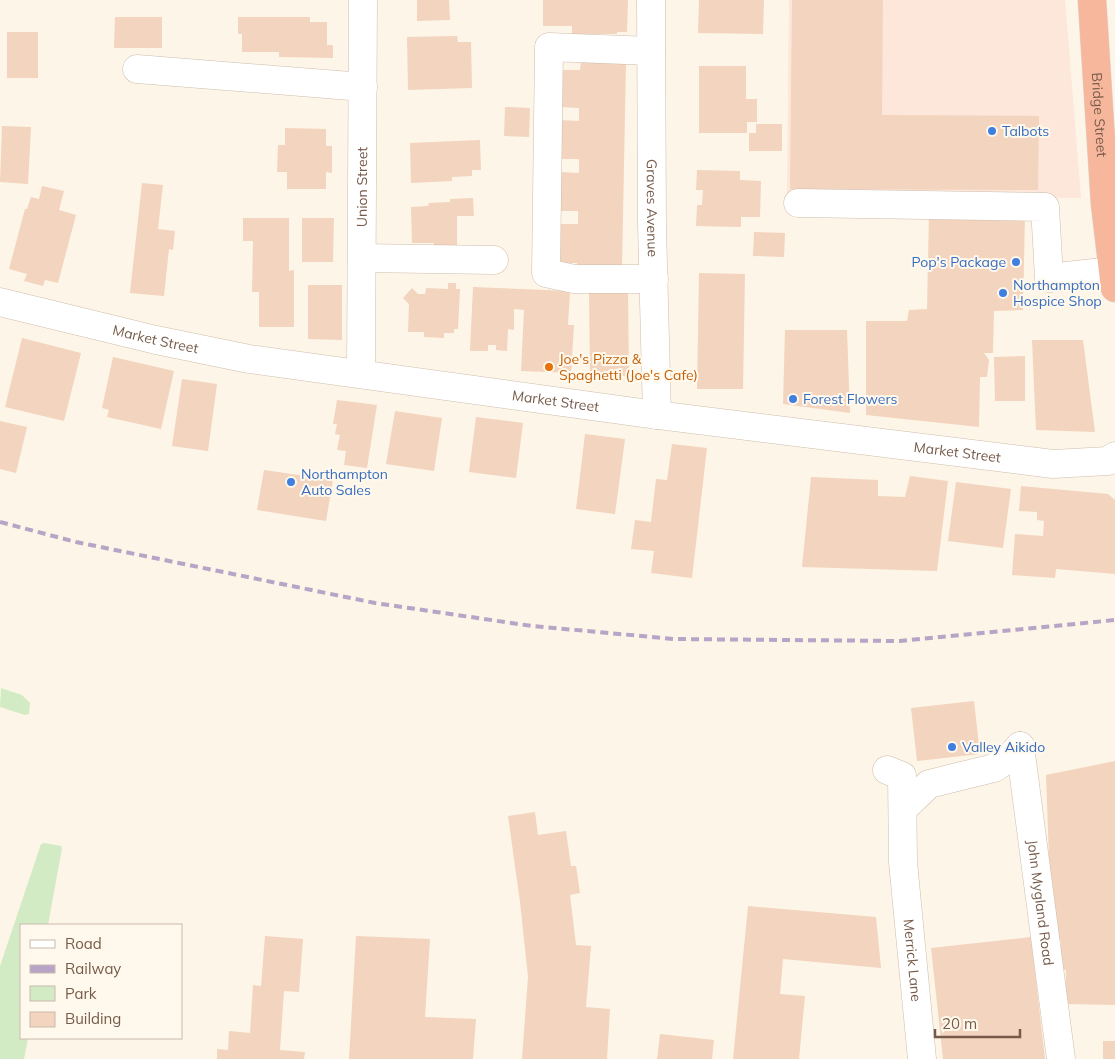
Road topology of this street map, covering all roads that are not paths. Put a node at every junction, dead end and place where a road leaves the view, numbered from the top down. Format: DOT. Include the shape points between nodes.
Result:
graph roads {
  1 [pos="363,0"];
  2 [pos="651,0"];
  3 [pos="1092,0"];
  4 [pos="651,51"];
  5 [pos="138,70"];
  6 [pos="363,87"];
  7 [pos="1107,111"];
  8 [pos="798,203"];
  9 [pos="362,258"];
  10 [pos="494,260"];
  11 [pos="1114,279"];
  12 [pos="654,280"];
  13 [pos="0,302"];
  14 [pos="360,373"];
  15 [pos="657,415"];
  16 [pos="1115,456"];
  17 [pos="887,770"];
  18 [pos="903,809"];
  19 [pos="1061,1053"];
  20 [pos="922,1059"];
  1 -- 6 [label="street, Union Street"];
  2 -- 4 [label="street, Graves Avenue"];
  3 -- 7 [label="highway, Bridge Street"];
  4 -- 12 [label="street, Graves Avenue"];
  4 -- 12 [label="street" via="550,47 546,272 574,279"];
  5 -- 6 [label="street"];
  6 -- 9 [label="street, Union Street"];
  7 -- 11 [label="highway, Bridge Street" via="1105,204"];
  8 -- 11 [label="street" via="1045,207 1049,278"];
  9 -- 10 [label="street"];
  9 -- 14 [label="street, Union Street"];
  12 -- 15 [label="street, Graves Avenue"];
  13 -- 14 [label="street, Market Street" via="202,350"];
  14 -- 15 [label="street, Market Street"];
  15 -- 16 [label="street, Market Street" via="1053,464 1108,461"];
  17 -- 18 [label="street, Merrick Lane" via="902,776"];
  18 -- 19 [label="street, John Mygland Road" via="929,784 994,768 1020,746"];
  18 -- 20 [label="street, Merrick Lane" via="903,862"];
}
